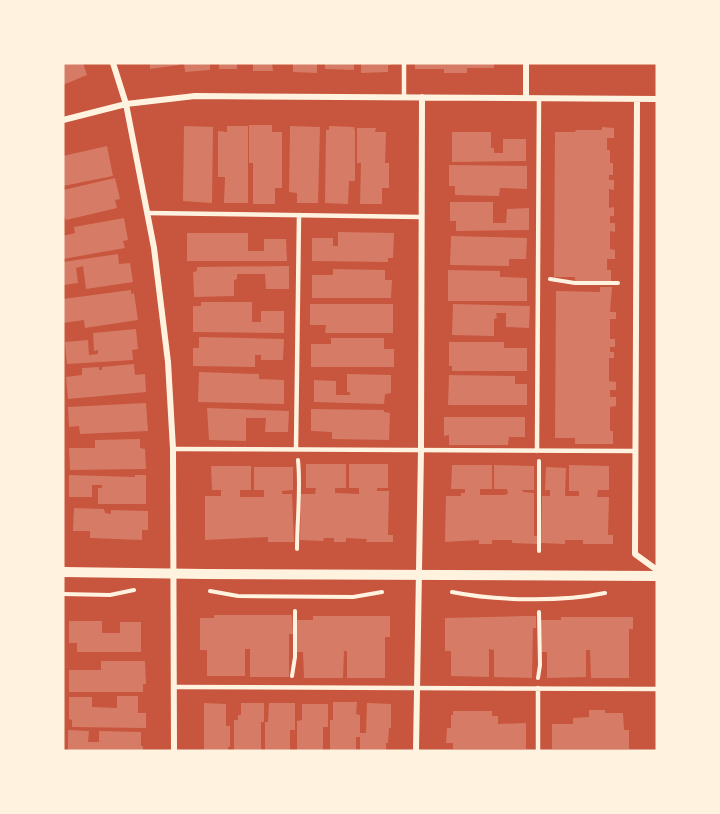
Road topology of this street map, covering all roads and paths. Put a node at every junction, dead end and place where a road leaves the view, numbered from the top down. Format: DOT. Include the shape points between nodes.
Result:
graph roads {
  1 [pos="113,63"];
  2 [pos="404,63"];
  3 [pos="526,63"];
  4 [pos="404,96"];
  5 [pos="422,97"];
  6 [pos="526,97"];
  7 [pos="539,98"];
  8 [pos="637,99"];
  9 [pos="657,99"];
  10 [pos="126,104"];
  11 [pos="63,120"];
  12 [pos="147,213"];
  13 [pos="299,215"];
  14 [pos="421,217"];
  15 [pos="538,279"];
  16 [pos="618,283"];
  17 [pos="173,448"];
  18 [pos="296,449"];
  19 [pos="421,450"];
  20 [pos="538,451"];
  21 [pos="634,452"];
  22 [pos="297,549"];
  23 [pos="539,550"];
  24 [pos="657,570"];
  25 [pos="63,572"];
  26 [pos="174,574"];
  27 [pos="419,575"];
  28 [pos="657,576"];
  29 [pos="138,590"];
  30 [pos="204,590"];
  31 [pos="389,591"];
  32 [pos="450,592"];
  33 [pos="608,592"];
  34 [pos="63,594"];
  35 [pos="295,611"];
  36 [pos="539,612"];
  37 [pos="175,687"];
  38 [pos="289,687"];
  39 [pos="416,687"];
  40 [pos="538,688"];
  41 [pos="657,689"];
  42 [pos="174,751"];
  43 [pos="416,751"];
  44 [pos="538,751"];
  1 -- 10 [label="street"];
  2 -- 4 [label="lane"];
  3 -- 6 [label="street"];
  4 -- 5 [label="street"];
  4 -- 10 [label="street" via="195,96"];
  5 -- 6 [label="street"];
  5 -- 14 [label="street"];
  6 -- 7 [label="street"];
  7 -- 8 [label="street"];
  7 -- 15 [label="lane"];
  8 -- 9 [label="street"];
  8 -- 21 [label="street"];
  10 -- 11 [label="street"];
  10 -- 12 [label="street"];
  12 -- 13 [label="lane"];
  12 -- 17 [label="street" via="168,362"];
  13 -- 14 [label="lane"];
  13 -- 18 [label="lane"];
  14 -- 19 [label="street"];
  15 -- 16 [label="path"];
  15 -- 20 [label="lane"];
  17 -- 18 [label="lane"];
  17 -- 26 [label="street"];
  18 -- 19 [label="lane"];
  18 -- 22 [label="path" via="300,480"];
  19 -- 20 [label="lane"];
  19 -- 27 [label="street"];
  20 -- 21 [label="lane"];
  20 -- 23 [label="path"];
  21 -- 24 [label="street" via="635,554"];
  25 -- 26 [label="street"];
  26 -- 27 [label="street"];
  26 -- 37 [label="street"];
  27 -- 28 [label="street"];
  27 -- 39 [label="street"];
  29 -- 34 [label="path" via="110,595"];
  30 -- 31 [label="path" via="238,596 353,597"];
  32 -- 33 [label="path" via="479,597 581,598"];
  35 -- 38 [label="path" via="296,657"];
  36 -- 40 [label="path"];
  37 -- 38 [label="lane"];
  37 -- 42 [label="street"];
  38 -- 39 [label="lane"];
  39 -- 40 [label="lane"];
  39 -- 43 [label="street"];
  40 -- 41 [label="lane"];
  40 -- 44 [label="lane"];
}
